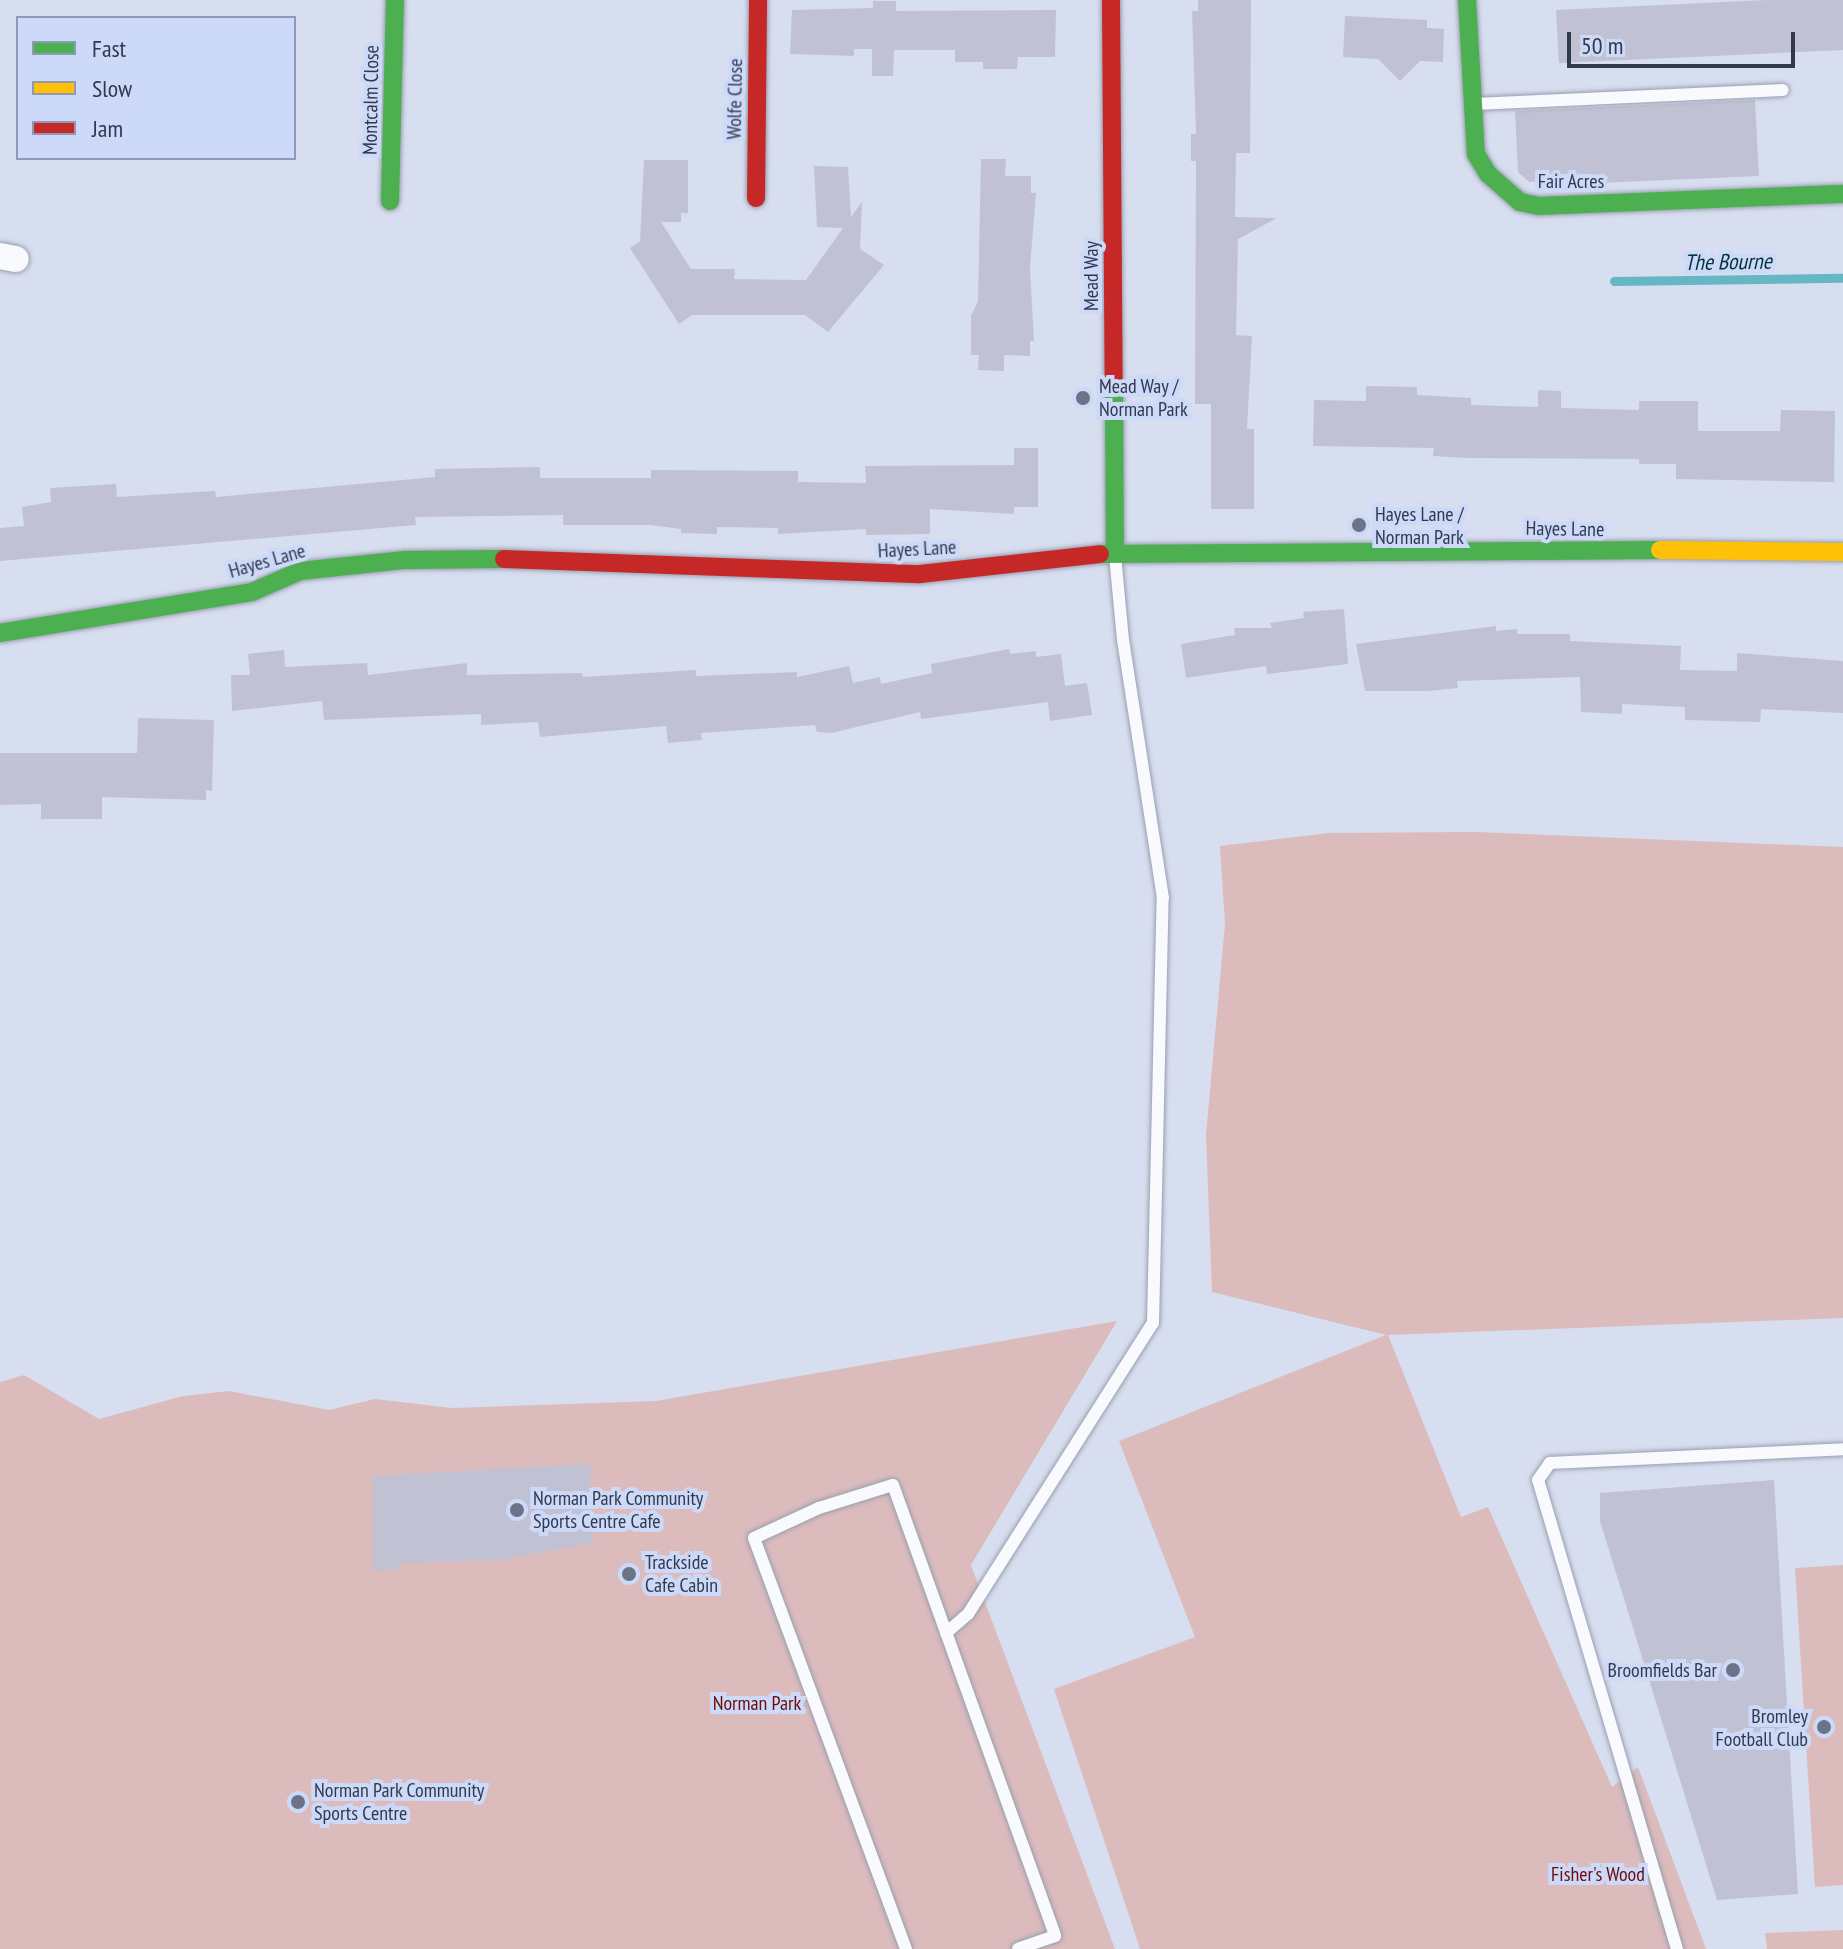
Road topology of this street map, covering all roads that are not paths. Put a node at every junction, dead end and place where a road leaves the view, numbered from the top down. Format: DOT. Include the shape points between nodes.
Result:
graph roads {
  1 [pos="395,0"];
  2 [pos="758,0"];
  3 [pos="1111,0"];
  4 [pos="1467,0"];
  5 [pos="1783,90"];
  6 [pos="1472,104"];
  7 [pos="1843,194"];
  8 [pos="756,198"];
  9 [pos="390,201"];
  10 [pos="1115,552"];
  11 [pos="1843,552"];
  12 [pos="0,633"];
  13 [pos="1843,1449"];
  14 [pos="946,1633"];
  15 [pos="906,1949"];
  16 [pos="1018,1949"];
  17 [pos="1677,1949"];
  1 -- 9 [label="main road, Montcalm Close"];
  2 -- 8 [label="main road, Wolfe Close"];
  3 -- 10 [label="main road, Mead Way"];
  4 -- 6 [label="main road, Fair Acres"];
  5 -- 6 [label="lane"];
  6 -- 7 [label="main road, Fair Acres" via="1476,154 1504,191 1520,202 1539,206"];
  10 -- 11 [label="main road, Hayes Lane"];
  10 -- 12 [label="main road, Hayes Lane" via="920,574 754,572 543,559 405,560 300,571 252,592"];
  10 -- 14 [label="lane" via="1123,640 1163,898 1153,1323 968,1614"];
  13 -- 17 [label="lane" via="1550,1463 1538,1480"];
  14 -- 15 [label="lane" via="893,1485 819,1508 754,1538"];
  14 -- 16 [label="lane" via="1055,1936"];
}
